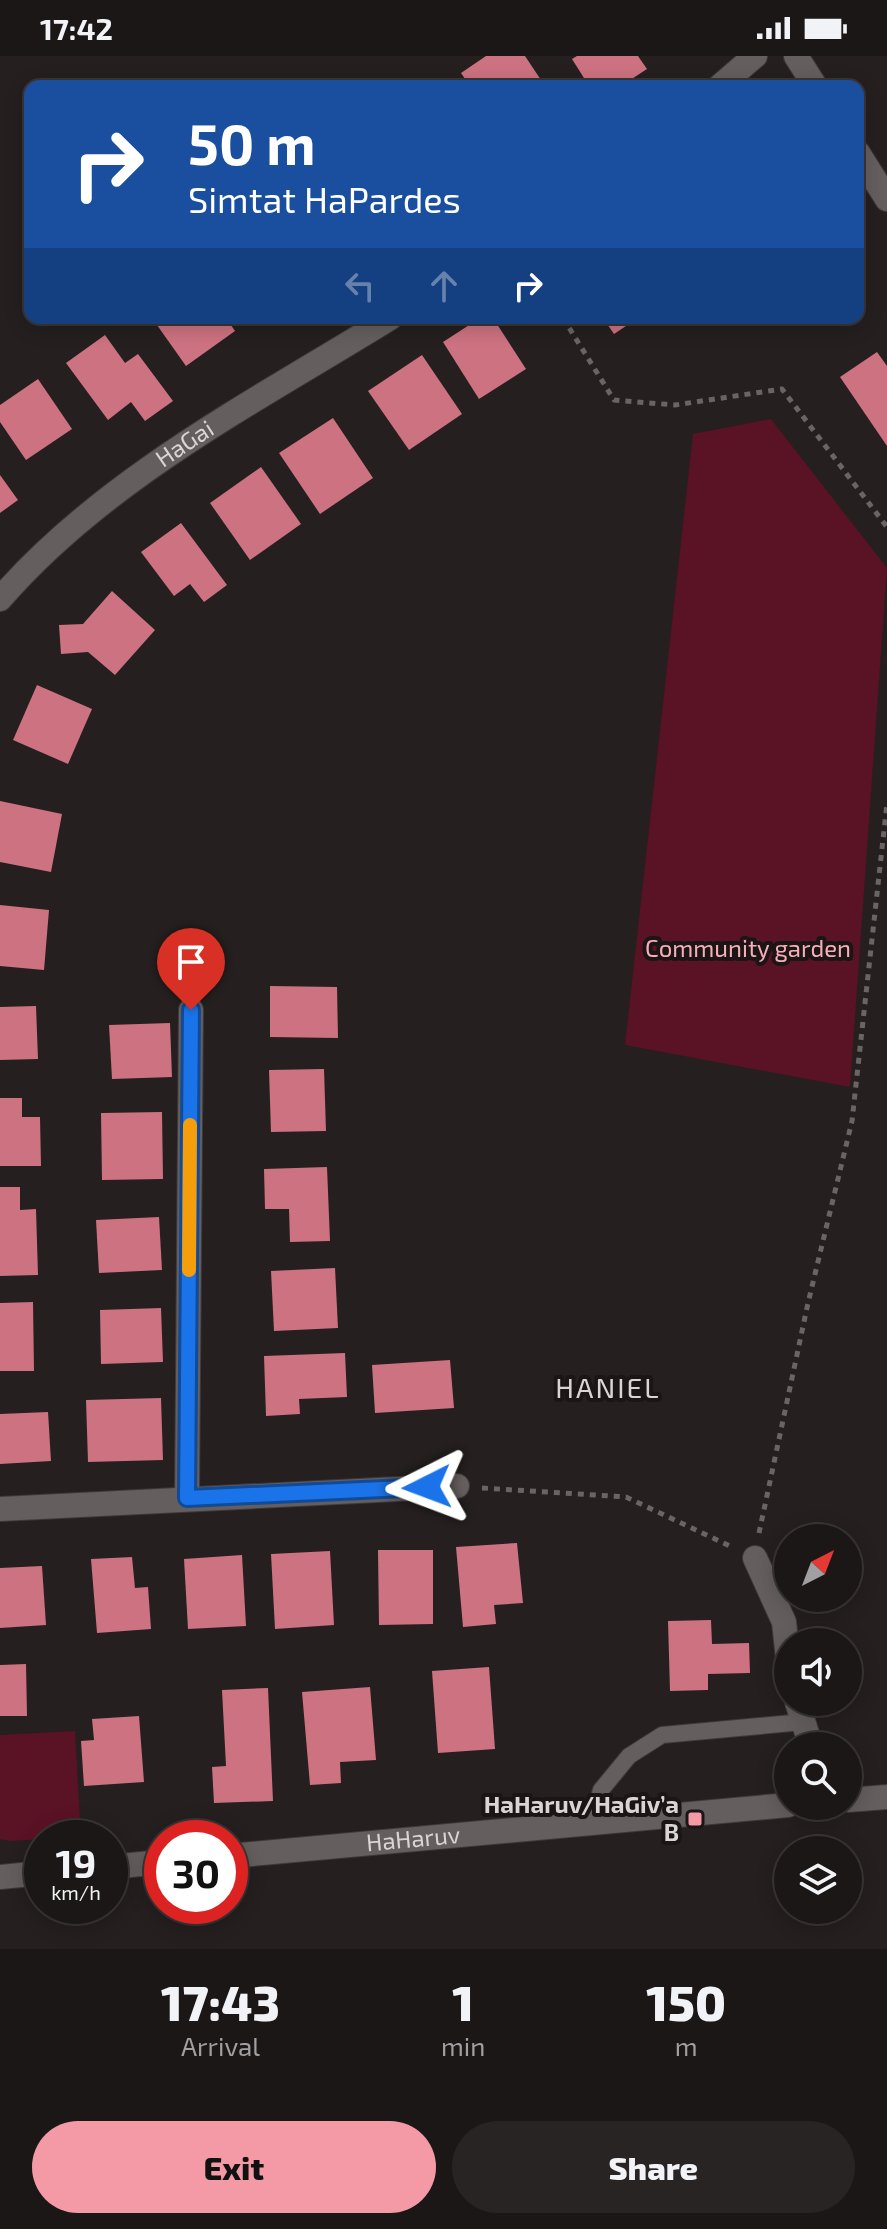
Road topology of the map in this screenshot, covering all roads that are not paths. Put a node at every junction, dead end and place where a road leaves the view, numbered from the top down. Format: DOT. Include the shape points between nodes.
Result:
graph roads {
  1 [pos="755,56"];
  2 [pos="796,56"];
  3 [pos="727,80"];
  4 [pos="811,80"];
  5 [pos="864,163"];
  6 [pos="887,199"];
  7 [pos="380,324"];
  8 [pos="0,599"];
  9 [pos="191,1010"];
  10 [pos="457,1486"];
  11 [pos="187,1498"];
  12 [pos="0,1509"];
  13 [pos="755,1558"];
  14 [pos="785,1628"];
  15 [pos="776,1716"];
  16 [pos="887,1797"];
  17 [pos="862,1799"];
  18 [pos="774,1806"];
  19 [pos="593,1822"];
  20 [pos="248,1854"];
  21 [pos="24,1875"];
  22 [pos="0,1877"];
  1 -- 3 [label="street"];
  2 -- 4 [label="street"];
  5 -- 6 [label="street"];
  7 -- 8 [label="street, HaGai" via="149,468 54,544"];
  9 -- 11 [label="street"];
  10 -- 11 [label="street"];
  11 -- 12 [label="street"];
  13 -- 14 [label="street"];
  15 -- 19 [label="lane" via="662,1735 629,1756 601,1790"];
  16 -- 17 [label="street"];
  18 -- 19 [label="street, HaHaruv"];
  19 -- 20 [label="street, HaHaruv"];
  21 -- 22 [label="street"];
}
